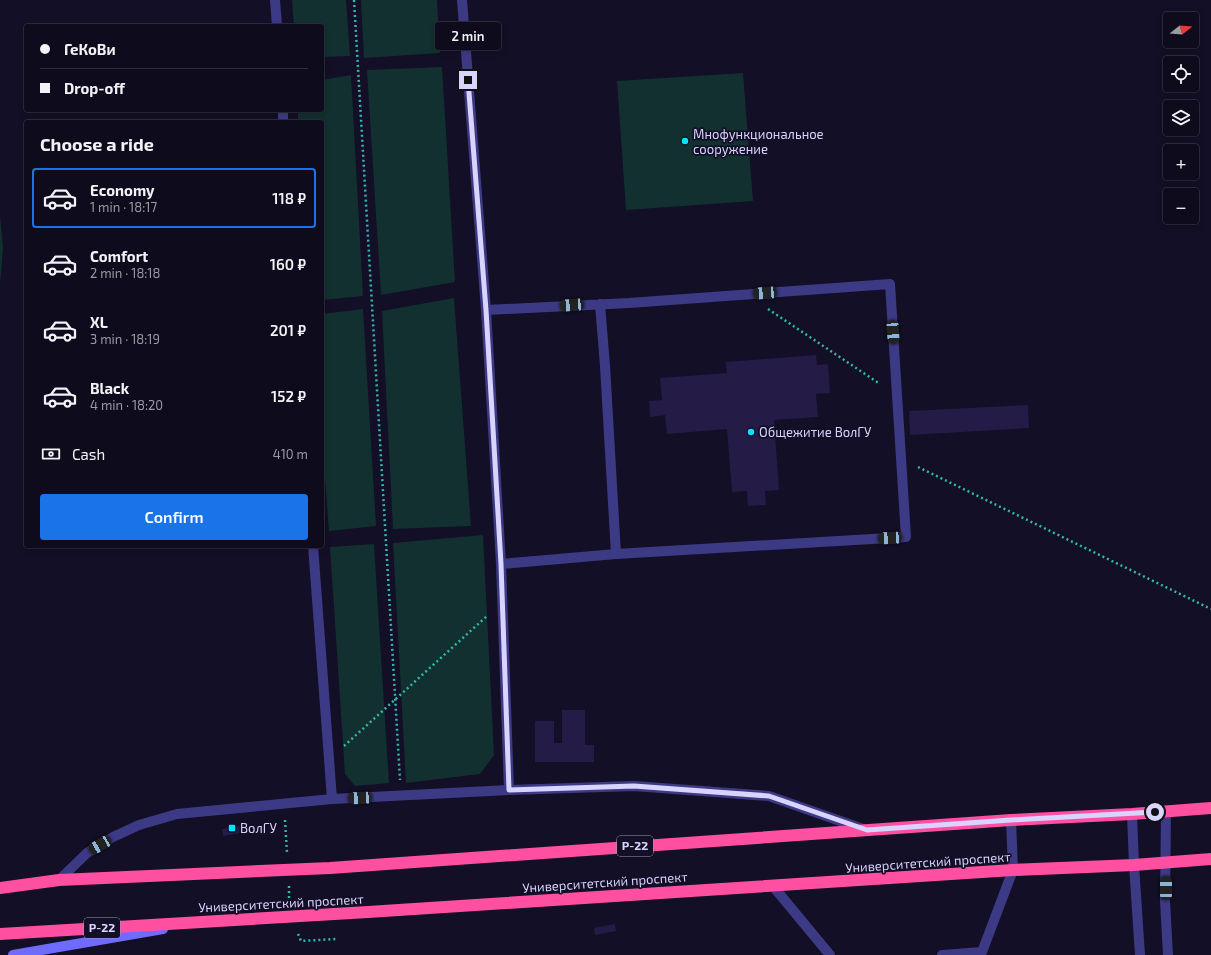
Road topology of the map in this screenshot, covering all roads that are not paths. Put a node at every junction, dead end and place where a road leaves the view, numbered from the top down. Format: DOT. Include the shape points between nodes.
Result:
graph roads {
  1 [pos="275,0"];
  2 [pos="462,0"];
  3 [pos="277,24"];
  4 [pos="600,304"];
  5 [pos="486,310"];
  6 [pos="313,548"];
  7 [pos="616,554"];
  8 [pos="501,564"];
  9 [pos="509,790"];
  10 [pos="332,799"];
  11 [pos="1211,808"];
  12 [pos="1166,811"];
  13 [pos="1132,814"];
  14 [pos="1011,820"];
  15 [pos="867,830"];
  16 [pos="1211,859"];
  17 [pos="1166,863"];
  18 [pos="1134,865"];
  19 [pos="1013,870"];
  20 [pos="59,880"];
  21 [pos="0,883"];
  22 [pos="772,885"];
  23 [pos="0,888"];
  24 [pos="204,922"];
  25 [pos="0,934"];
  26 [pos="13,955"];
  27 [pos="830,955"];
  28 [pos="942,955"];
  29 [pos="1140,955"];
  30 [pos="1168,955"];
  1 -- 3 [label="street"];
  2 -- 5 [label="street"];
  4 -- 5 [label="street"];
  4 -- 7 [label="street"];
  4 -- 7 [label="street" via="890,284 906,537"];
  5 -- 8 [label="street"];
  6 -- 10 [label="street"];
  7 -- 8 [label="street"];
  8 -- 9 [label="street"];
  9 -- 10 [label="street"];
  9 -- 15 [label="street" via="634,786 769,796"];
  10 -- 20 [label="street" via="171,815 113,837 87,853"];
  11 -- 12 [label="highway, Р-22"];
  12 -- 13 [label="highway, Р-22"];
  12 -- 17 [label="street"];
  13 -- 14 [label="highway, Р-22"];
  13 -- 18 [label="street"];
  14 -- 15 [label="highway, Р-22"];
  14 -- 19 [label="street"];
  15 -- 20 [label="highway, Р-22" via="330,868"];
  16 -- 17 [label="highway, Университетский проспект / Р-22"];
  17 -- 18 [label="highway, Университетский проспект / Р-22"];
  17 -- 30 [label="street"];
  18 -- 19 [label="highway, Университетский проспект / Р-22"];
  18 -- 29 [label="street"];
  19 -- 22 [label="highway, Университетский проспект / Р-22"];
  19 -- 28 [label="street" via="982,952"];
  20 -- 21 [label="street, Р-22"];
  20 -- 23 [label="highway, Р-22"];
  22 -- 24 [label="highway, Университетский проспект / Р-22"];
  22 -- 27 [label="street"];
  24 -- 25 [label="highway, Университетский проспект / Р-22"];
  24 -- 26 [label="street"];
}
